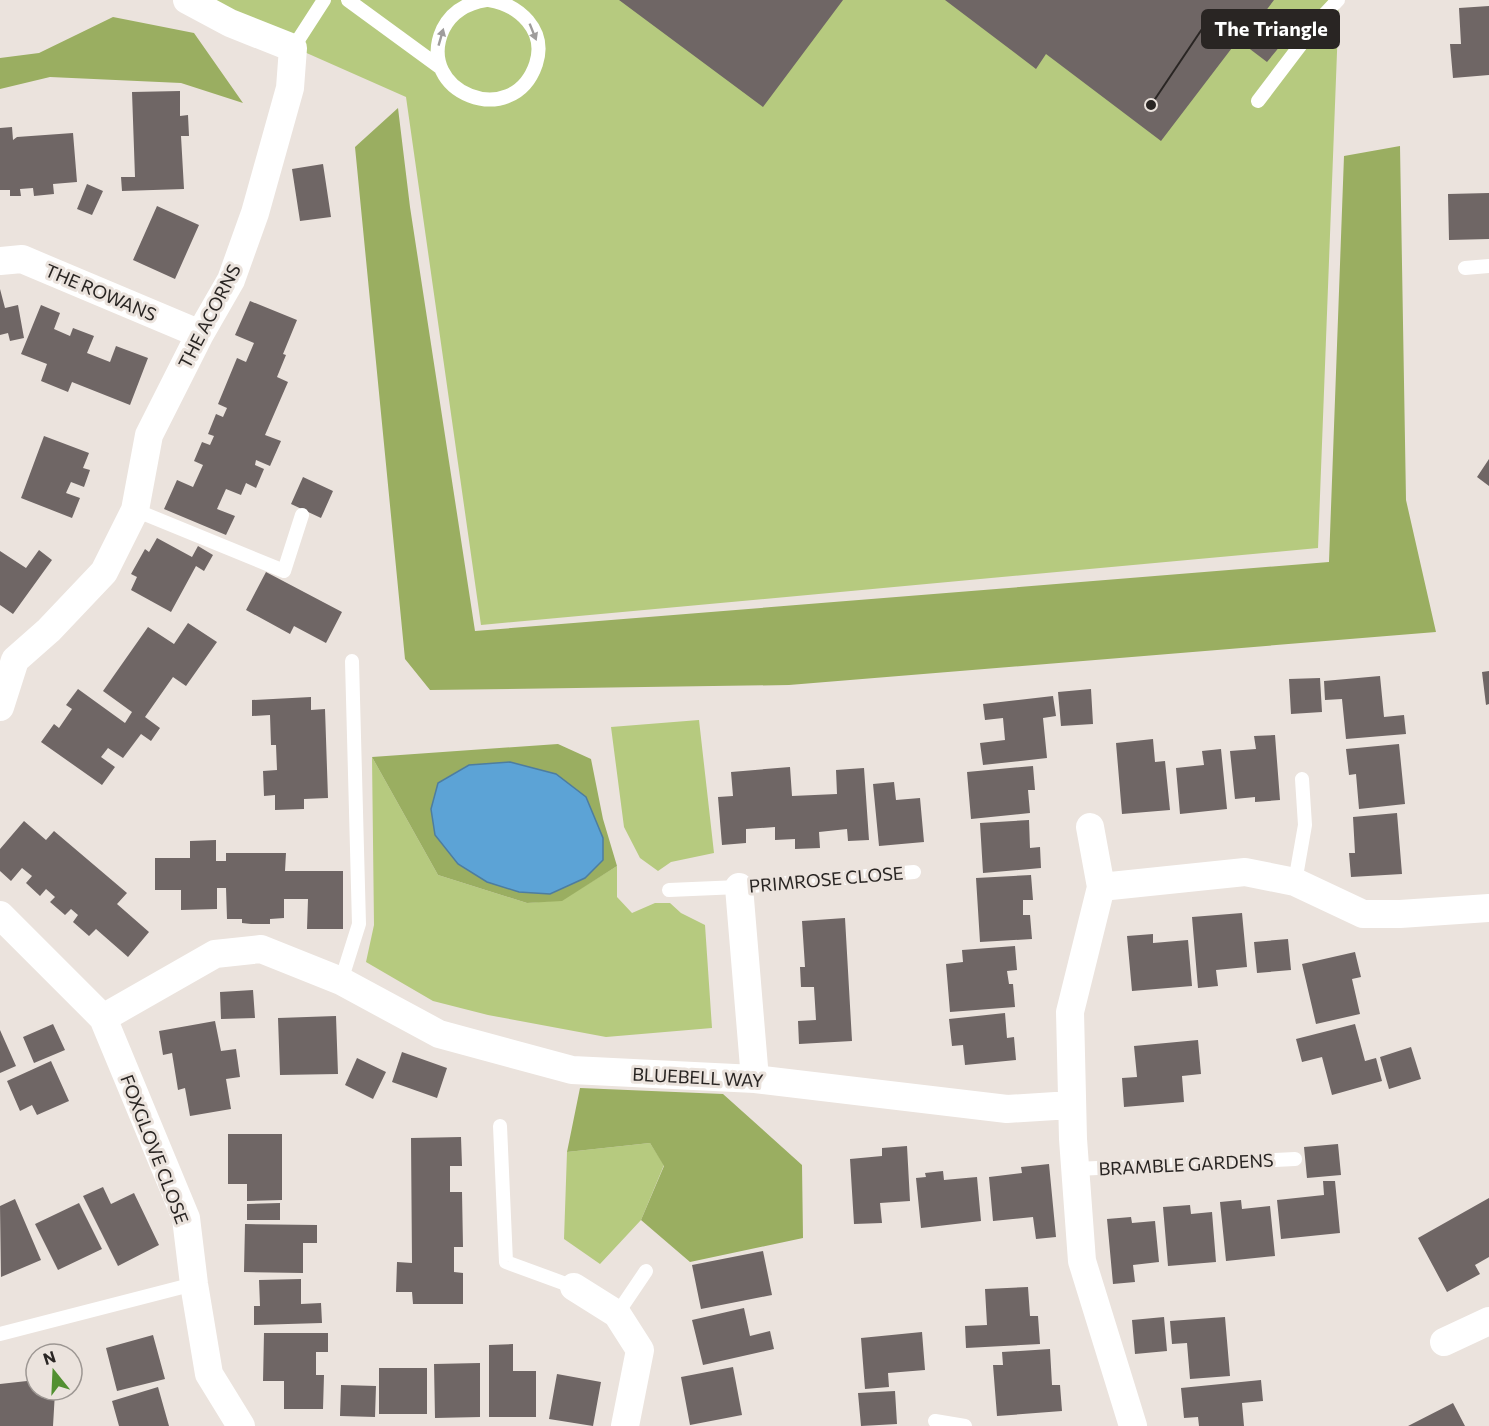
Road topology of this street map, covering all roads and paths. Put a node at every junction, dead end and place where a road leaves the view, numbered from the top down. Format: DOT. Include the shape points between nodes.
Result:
graph roads {
  1 [pos="187,0"];
  2 [pos="324,0"];
  3 [pos="348,0"];
  4 [pos="488,0"];
  5 [pos="1338,0"];
  6 [pos="292,48"];
  7 [pos="441,68"];
  8 [pos="1258,101"];
  9 [pos="0,261"];
  10 [pos="1489,266"];
  11 [pos="1465,268"];
  12 [pos="200,334"];
  13 [pos="135,510"];
  14 [pos="302,515"];
  15 [pos="8,657"];
  16 [pos="352,661"];
  17 [pos="0,707"];
  18 [pos="1302,779"];
  19 [pos="1090,827"];
  20 [pos="914,872"];
  21 [pos="1295,882"];
  22 [pos="739,887"];
  23 [pos="1101,887"];
  24 [pos="669,890"];
  25 [pos="1489,908"];
  26 [pos="0,915"];
  27 [pos="341,981"];
  28 [pos="103,1018"];
  29 [pos="755,1079"];
  30 [pos="1071,1105"];
  31 [pos="500,1126"];
  32 [pos="1295,1159"];
  33 [pos="1076,1169"];
  34 [pos="646,1272"];
  35 [pos="194,1284"];
  36 [pos="574,1287"];
  37 [pos="617,1314"];
  38 [pos="1489,1321"];
  39 [pos="0,1334"];
  40 [pos="1444,1342"];
  41 [pos="935,1421"];
  42 [pos="1128,1425"];
  43 [pos="241,1426"];
  44 [pos="625,1426"];
  45 [pos="964,1426"];
  1 -- 6 [label="street" via="230,23"];
  2 -- 6 [label="lane"];
  3 -- 7 [label="lane"];
  7 -- 4 [label="lane, one-way" via="438,45 446,23 470,3"];
  4 -- 7 [label="lane, one-way" via="505,2 531,24 538,58 532,74 521,88 491,100 460,92"];
  5 -- 8 [label="lane"];
  6 -- 12 [label="street, THE ACORNS" via="290,88 255,213 231,280"];
  9 -- 12 [label="street, THE ROWANS" via="22,259"];
  10 -- 11 [label="lane"];
  12 -- 13 [label="street, THE ACORNS" via="149,435"];
  13 -- 14 [label="lane" via="284,571"];
  13 -- 15 [label="street, THE ACORNS" via="104,572 49,630"];
  15 -- 17 [label="street, THE ACORNS"];
  16 -- 27 [label="lane" via="359,924"];
  18 -- 21 [label="lane" via="1305,825"];
  19 -- 23 [label="street, BRAMBLE GARDENS"];
  20 -- 22 [label="lane, PRIMROSE CLOSE"];
  21 -- 23 [label="street" via="1245,872"];
  21 -- 25 [label="street" via="1363,914"];
  22 -- 24 [label="lane, PRIMROSE CLOSE"];
  22 -- 29 [label="street, PRIMROSE CLOSE"];
  23 -- 30 [label="street, BRAMBLE GARDENS" via="1070,1012"];
  26 -- 28 [label="street"];
  27 -- 28 [label="street, BLUEBELL WAY" via="261,949 214,954"];
  27 -- 29 [label="street, BLUEBELL WAY" via="439,1034 572,1070"];
  28 -- 35 [label="street, FOXGLOVE CLOSE" via="186,1218"];
  29 -- 30 [label="street, BLUEBELL WAY" via="1008,1109"];
  30 -- 33 [label="street, BRAMBLE GARDENS"];
  31 -- 36 [label="lane" via="506,1262"];
  32 -- 33 [label="lane, BRAMBLE GARDENS"];
  33 -- 42 [label="street, BRAMBLE GARDENS" via="1082,1261"];
  34 -- 37 [label="lane"];
  35 -- 39 [label="lane"];
  35 -- 43 [label="street, FOXGLOVE CLOSE" via="209,1374"];
  36 -- 37 [label="street"];
  37 -- 44 [label="street" via="640,1350"];
  38 -- 40 [label="street"];
  41 -- 45 [label="lane"];
}
